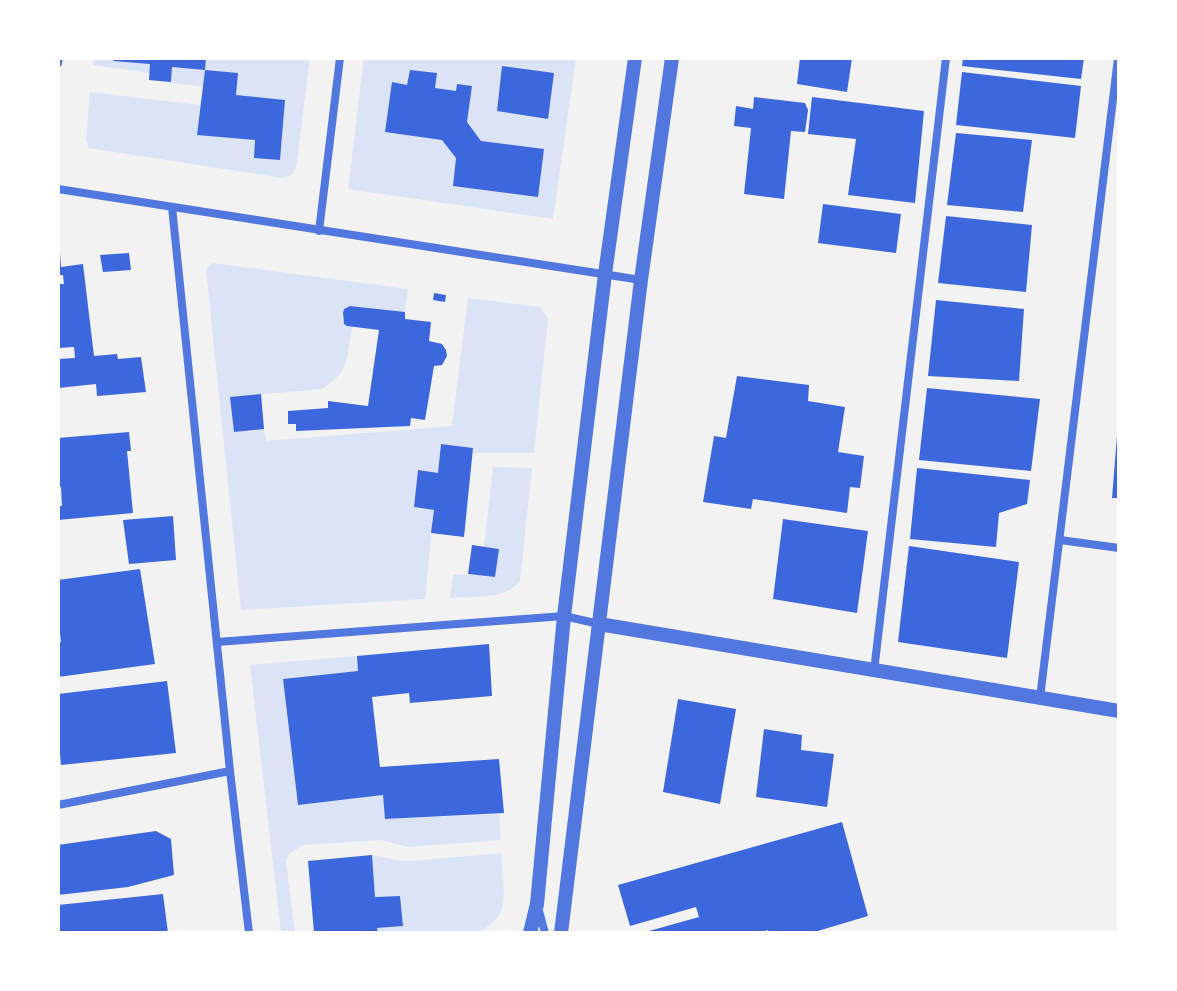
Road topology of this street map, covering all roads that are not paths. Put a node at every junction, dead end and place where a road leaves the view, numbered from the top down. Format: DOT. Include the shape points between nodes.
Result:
graph roads {
  1 [pos="340,58"];
  2 [pos="635,58"];
  3 [pos="672,58"];
  4 [pos="946,58"];
  5 [pos="1118,58"];
  6 [pos="58,189"];
  7 [pos="172,207"];
  8 [pos="319,231"];
  9 [pos="605,274"];
  10 [pos="641,280"];
  11 [pos="1060,540"];
  12 [pos="1119,548"];
  13 [pos="564,616"];
  14 [pos="599,624"];
  15 [pos="217,642"];
  16 [pos="874,671"];
  17 [pos="1040,698"];
  18 [pos="1119,711"];
  19 [pos="230,771"];
  20 [pos="58,805"];
  21 [pos="537,904"];
  22 [pos="249,933"];
  23 [pos="530,933"];
  24 [pos="545,933"];
  25 [pos="561,933"];
  1 -- 8 [label="street"];
  2 -- 9 [label="street"];
  3 -- 10 [label="street"];
  4 -- 16 [label="street"];
  5 -- 11 [label="street"];
  6 -- 7 [label="street"];
  7 -- 8 [label="street"];
  7 -- 15 [label="street"];
  8 -- 9 [label="street"];
  9 -- 10 [label="street"];
  9 -- 13 [label="street"];
  10 -- 14 [label="street"];
  11 -- 12 [label="street"];
  11 -- 17 [label="street"];
  13 -- 14 [label="street"];
  13 -- 15 [label="street"];
  13 -- 21 [label="street"];
  14 -- 16 [label="street"];
  14 -- 25 [label="street"];
  15 -- 19 [label="street"];
  16 -- 17 [label="street"];
  17 -- 18 [label="street"];
  19 -- 20 [label="street"];
  19 -- 22 [label="street"];
  21 -- 23 [label="street"];
  21 -- 24 [label="street"];
}
